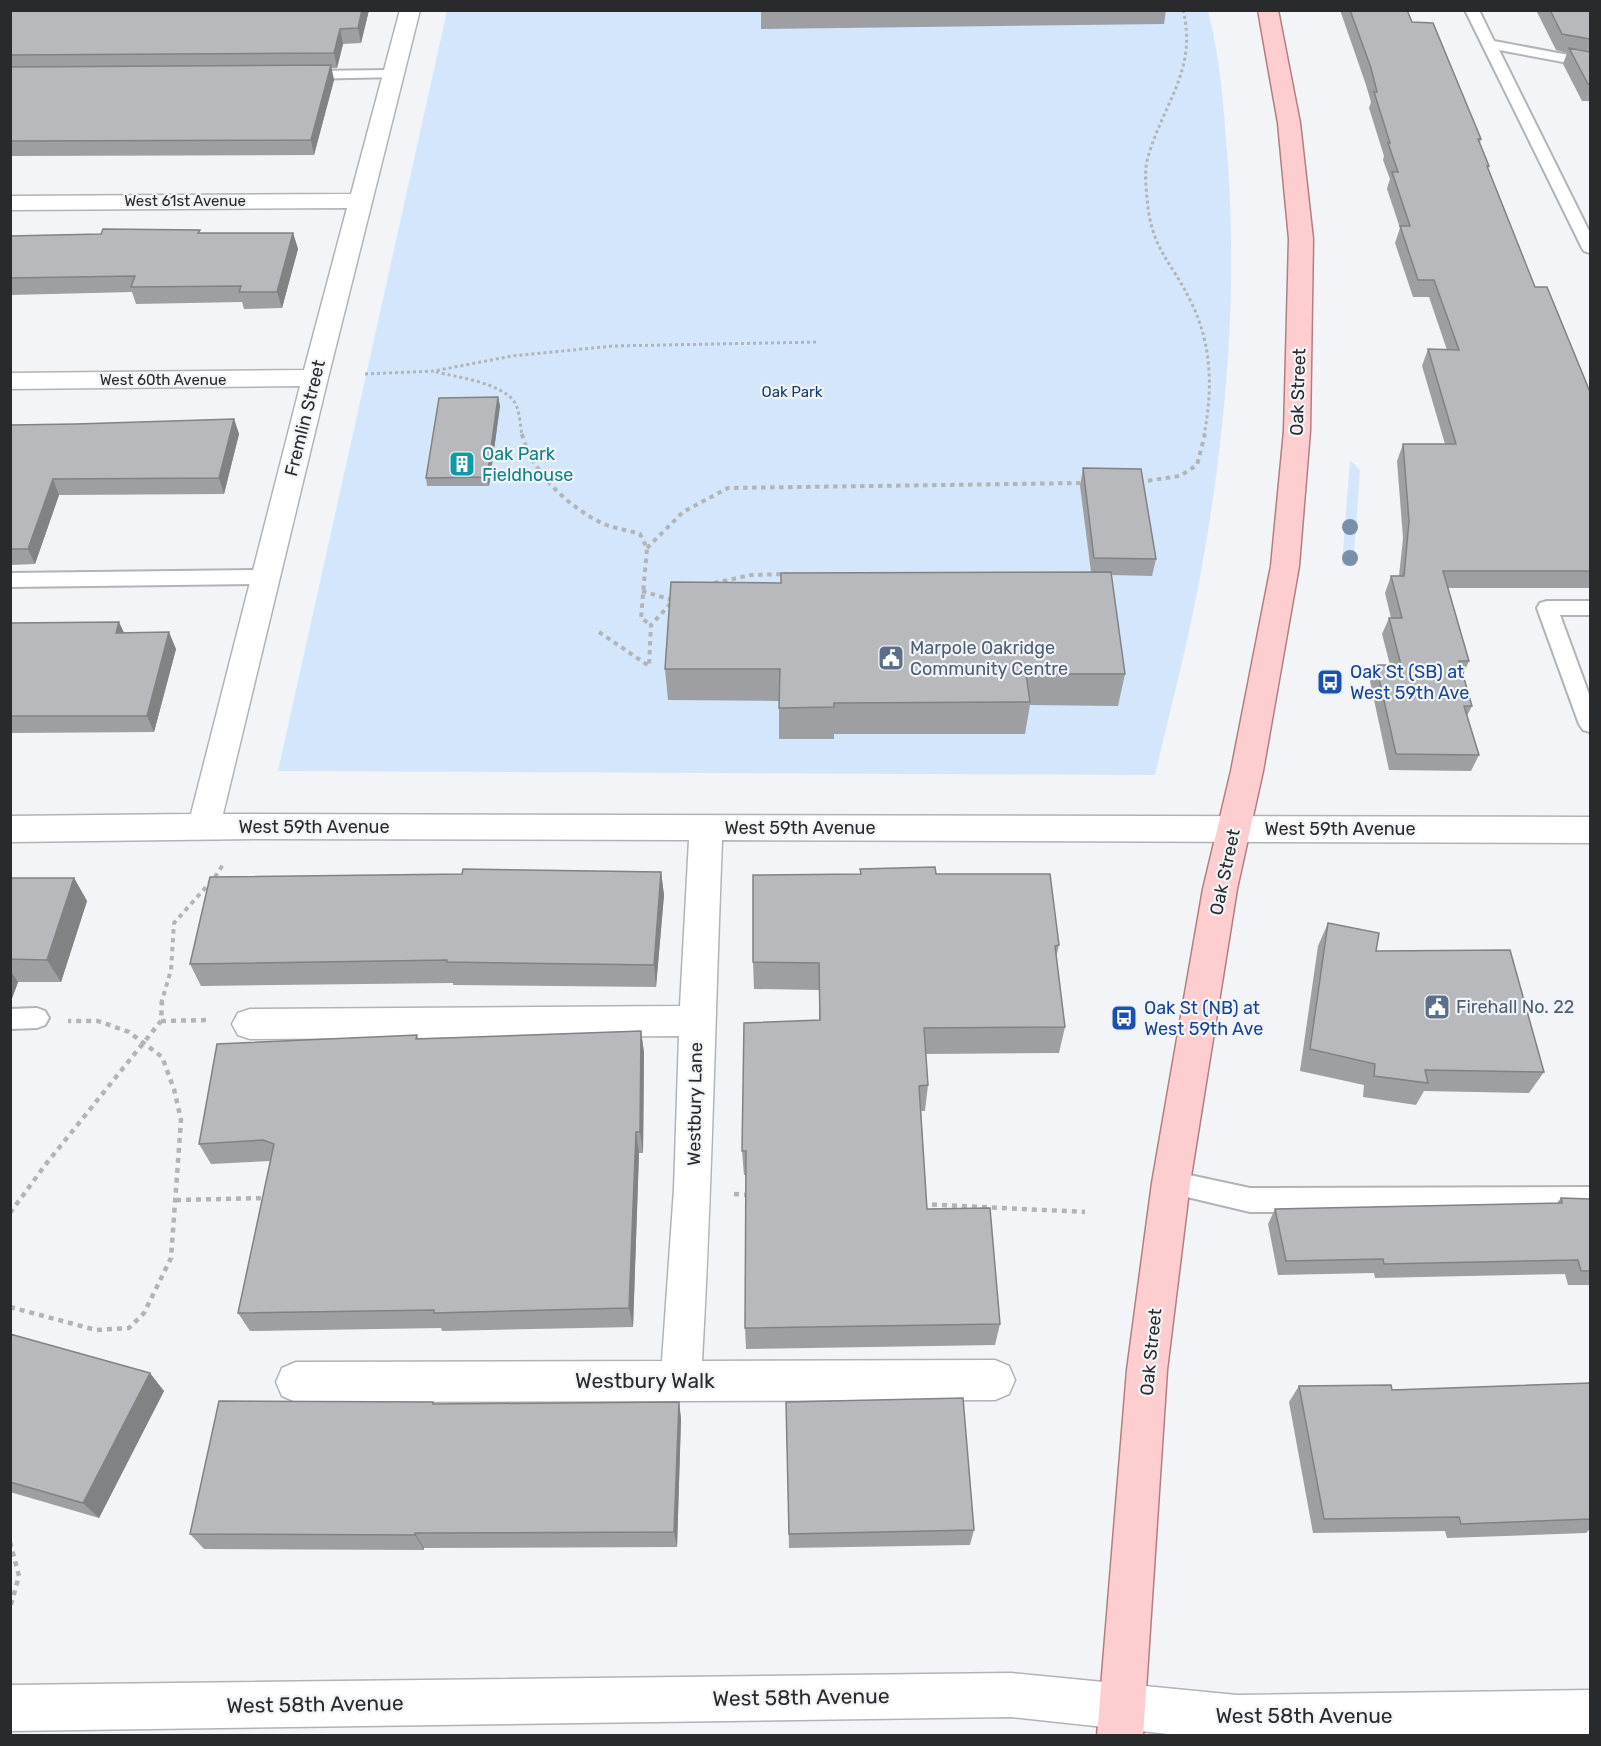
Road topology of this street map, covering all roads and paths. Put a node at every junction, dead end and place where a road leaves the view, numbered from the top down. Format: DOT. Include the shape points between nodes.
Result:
graph roads {
  1 [pos="410,10"];
  2 [pos="1183,10"];
  3 [pos="1268,10"];
  4 [pos="1472,10"];
  5 [pos="1488,44"];
  6 [pos="1590,63"];
  7 [pos="393,74"];
  8 [pos="286,75"];
  9 [pos="359,201"];
  10 [pos="10,203"];
  11 [pos="1590,248"];
  12 [pos="818,342"];
  13 [pos="434,371"];
  14 [pos="365,374"];
  15 [pos="315,378"];
  16 [pos="10,381"];
  17 [pos="1135,482"];
  18 [pos="1088,483"];
  19 [pos="647,548"];
  20 [pos="798,574"];
  21 [pos="266,577"];
  22 [pos="10,580"];
  23 [pos="711,584"];
  24 [pos="642,591"];
  25 [pos="1590,608"];
  26 [pos="651,625"];
  27 [pos="599,632"];
  28 [pos="1590,724"];
  29 [pos="204,826"];
  30 [pos="10,829"];
  31 [pos="706,829"];
  32 [pos="1234,829"];
  33 [pos="1590,830"];
  34 [pos="225,860"];
  35 [pos="37,1018"];
  36 [pos="10,1019"];
  37 [pos="160,1021"];
  38 [pos="697,1021"];
  39 [pos="250,1024"];
  40 [pos="145,1044"];
  41 [pos="1171,1183"];
  42 [pos="693,1189"];
  43 [pos="760,1196"];
  44 [pos="270,1198"];
  45 [pos="1590,1199"];
  46 [pos="176,1200"];
  47 [pos="910,1203"];
  48 [pos="1085,1212"];
  49 [pos="10,1213"];
  50 [pos="10,1307"];
  51 [pos="681,1379"];
  52 [pos="995,1380"];
  53 [pos="296,1382"];
  54 [pos="10,1542"];
  55 [pos="10,1608"];
  56 [pos="10,1708"];
  57 [pos="1590,1713"];
  58 [pos="1121,1720"];
  1 -- 7 [label="street, Fremlin Street"];
  2 -- 17 [label="path" via="1189,43 1182,73 1148,159 1148,215 1154,244 1190,301 1205,336 1211,380 1207,432 1197,465 1180,476"];
  3 -- 32 [label="main road, Oak Street" via="1289,123 1301,239 1297,431 1285,566"];
  4 -- 5 [label="lane"];
  5 -- 6 [label="lane"];
  5 -- 11 [label="lane"];
  7 -- 8 [label="lane"];
  7 -- 9 [label="street, Fremlin Street"];
  9 -- 10 [label="street, West 61st Avenue"];
  9 -- 15 [label="street, Fremlin Street"];
  12 -- 13 [label="path" via="613,346 512,356"];
  13 -- 14 [label="path"];
  13 -- 19 [label="path" via="492,387 515,401 525,443 542,473 560,493 597,520 640,534"];
  15 -- 16 [label="street, West 60th Avenue"];
  15 -- 21 [label="street, Fremlin Street"];
  18 -- 19 [label="path" via="728,488 672,520"];
  19 -- 24 [label="path"];
  20 -- 23 [label="path" via="751,575"];
  21 -- 22 [label="lane"];
  21 -- 29 [label="street, Fremlin Street"];
  24 -- 26 [label="path" via="641,618"];
  24 -- 26 [label="path" via="673,601"];
  25 -- 28 [label="lane" via="1547,608"];
  26 -- 27 [label="path" via="649,666"];
  29 -- 30 [label="street, West 59th Avenue"];
  29 -- 31 [label="street, West 59th Avenue"];
  31 -- 32 [label="street, West 59th Avenue"];
  31 -- 38 [label="street, Westbury Lane"];
  32 -- 33 [label="street, West 59th Avenue"];
  32 -- 41 [label="main road, Oak Street" via="1220,889"];
  34 -- 37 [label="path" via="215,877 174,922 171,970"];
  35 -- 36 [label="lane"];
  35 -- 40 [label="path" via="98,1022 129,1032"];
  37 -- 39 [label="path" via="230,1020"];
  37 -- 40 [label="path"];
  38 -- 39 [label="street"];
  38 -- 42 [label="street, Westbury Lane"];
  40 -- 46 [label="path" via="162,1057 181,1120"];
  40 -- 49 [label="path"];
  41 -- 45 [label="lane" via="1251,1200"];
  41 -- 58 [label="main road, Oak Street" via="1147,1370"];
  42 -- 43 [label="path"];
  42 -- 51 [label="street, Westbury Lane"];
  44 -- 46 [label="path"];
  46 -- 50 [label="path" via="171,1258 144,1312 129,1328 96,1330"];
  47 -- 48 [label="path"];
  51 -- 52 [label="street, Westbury Walk"];
  51 -- 53 [label="street, Westbury Walk"];
  54 -- 55 [label="path" via="19,1576"];
  56 -- 58 [label="street, West 58th Avenue" via="1011,1695"];
  57 -- 58 [label="street, West 58th Avenue"];
}
